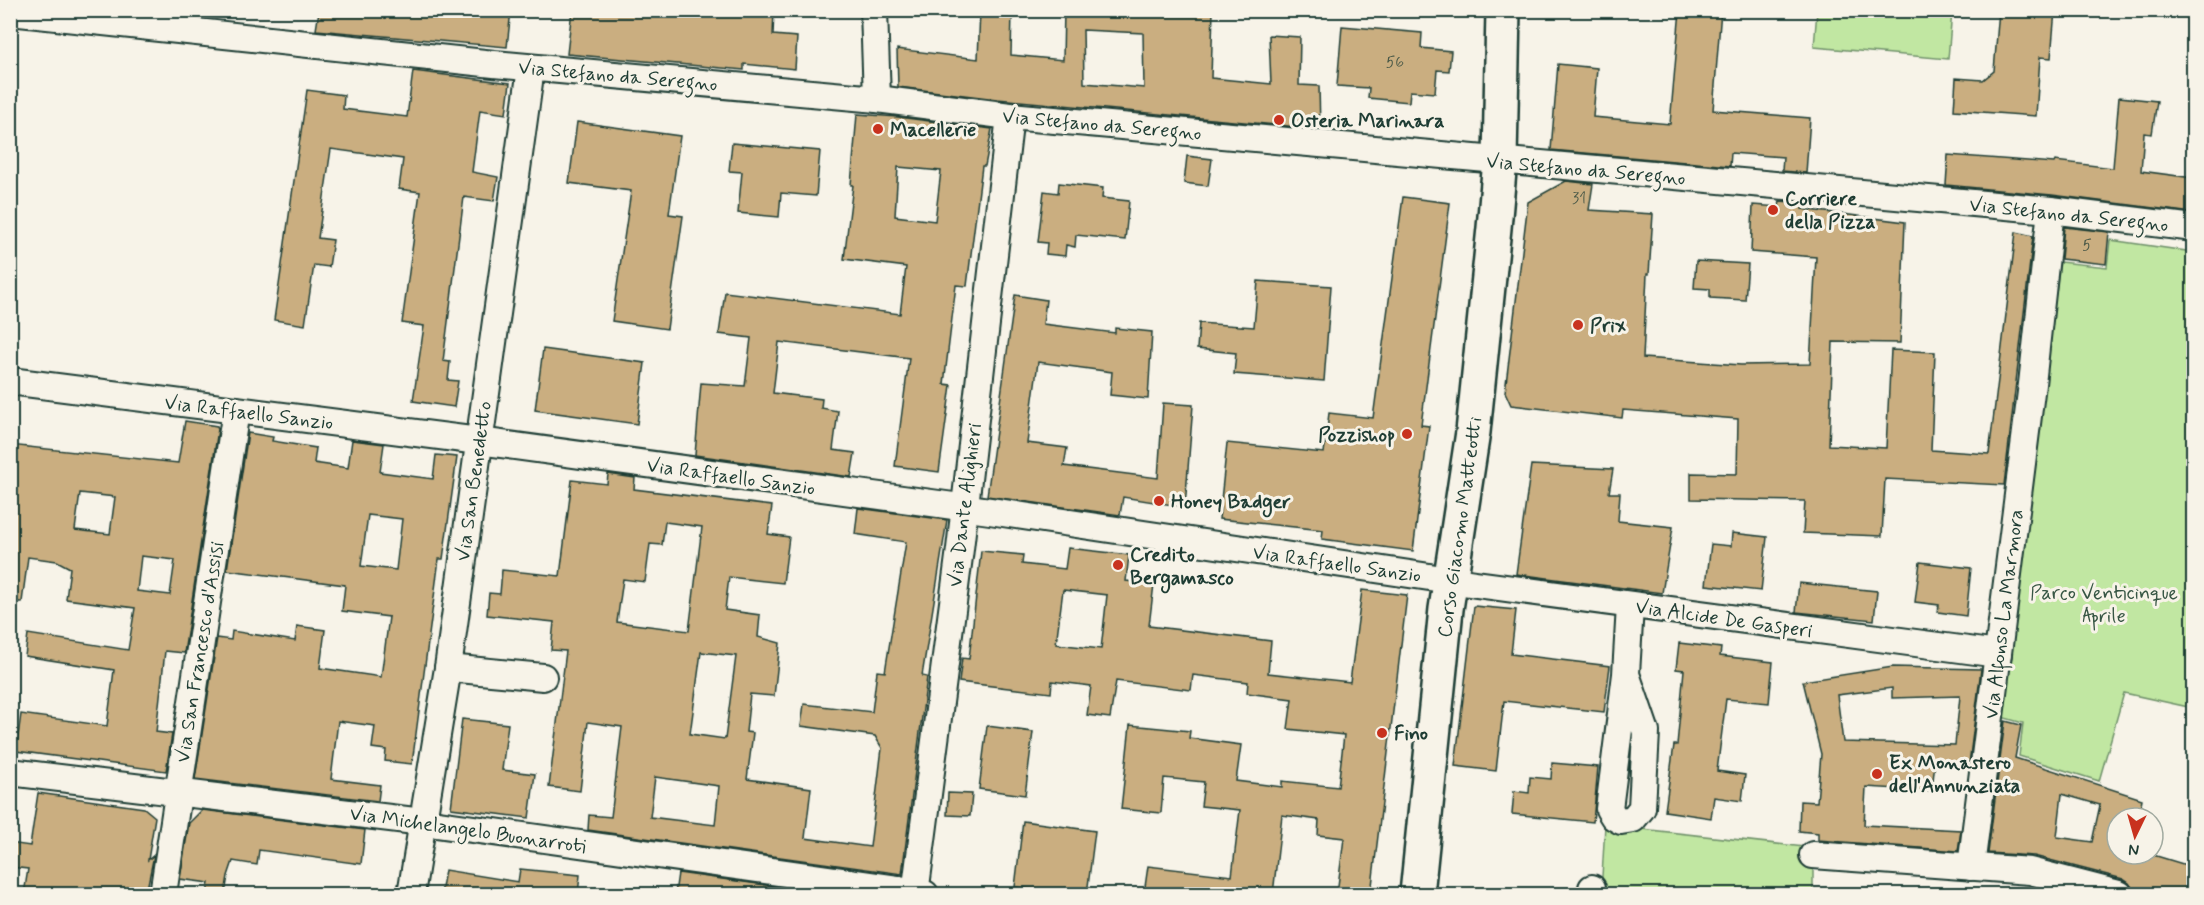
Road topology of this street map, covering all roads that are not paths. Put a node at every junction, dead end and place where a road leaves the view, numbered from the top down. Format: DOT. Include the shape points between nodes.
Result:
graph roads {
  1 [pos="874,10"];
  2 [pos="1503,10"];
  3 [pos="10,12"];
  4 [pos="531,68"];
  5 [pos="877,99"];
  6 [pos="1010,116"];
  7 [pos="1500,160"];
  8 [pos="2051,210"];
  9 [pos="2193,228"];
  10 [pos="10,381"];
  11 [pos="236,410"];
  12 [pos="479,441"];
  13 [pos="964,508"];
  14 [pos="1450,580"];
  15 [pos="1630,606"];
  16 [pos="1998,654"];
  17 [pos="448,668"];
  18 [pos="1626,674"];
  19 [pos="543,677"];
  20 [pos="10,772"];
  21 [pos="178,792"];
  22 [pos="423,822"];
  23 [pos="1813,855"];
  24 [pos="1971,867"];
  25 [pos="918,893"];
  26 [pos="163,894"];
  27 [pos="411,894"];
  28 [pos="1417,894"];
  29 [pos="2119,894"];
  1 -- 5 [label="street"];
  2 -- 7 [label="main road, Corso Giacomo Matteotti"];
  3 -- 4 [label="street, Via Stefano da Seregno"];
  4 -- 5 [label="street, Via Stefano da Seregno"];
  4 -- 12 [label="street, Via San Benedetto"];
  5 -- 6 [label="street, Via Stefano da Seregno"];
  6 -- 7 [label="street, Via Stefano da Seregno"];
  6 -- 13 [label="street, Via Dante Alighieri"];
  7 -- 8 [label="street, Via Stefano da Seregno"];
  7 -- 14 [label="main road, Corso Giacomo Matteotti" via="1473,432"];
  8 -- 9 [label="street, Via Stefano da Seregno"];
  8 -- 16 [label="street, Via Alfonso La Marmora"];
  10 -- 11 [label="street, Via Raffaello Sanzio"];
  11 -- 12 [label="street, Via Raffaello Sanzio"];
  11 -- 21 [label="street, Via San Francesco d'Assisi"];
  12 -- 13 [label="street, Via Raffaello Sanzio"];
  12 -- 17 [label="street, Via San Benedetto"];
  13 -- 14 [label="street, Via Raffaello Sanzio"];
  13 -- 25 [label="street, Via Dante Alighieri"];
  14 -- 15 [label="street, Via Alcide De Gasperi"];
  14 -- 28 [label="main road, Corso Giacomo Matteotti"];
  15 -- 16 [label="street, Via Alcide De Gasperi"];
  15 -- 18 [label="street"];
  16 -- 24 [label="street, Via Alfonso La Marmora"];
  17 -- 19 [label="street"];
  17 -- 22 [label="street, Via San Benedetto"];
  20 -- 21 [label="street, Via Michelangelo Buonarroti"];
  21 -- 22 [label="street, Via Michelangelo Buonarroti"];
  21 -- 26 [label="street, Via San Francesco d'Assisi"];
  22 -- 25 [label="street, Via Michelangelo Buonarroti"];
  22 -- 27 [label="street, Via San Benedetto"];
  23 -- 24 [label="street"];
  24 -- 29 [label="street" via="2030,871"];
}
